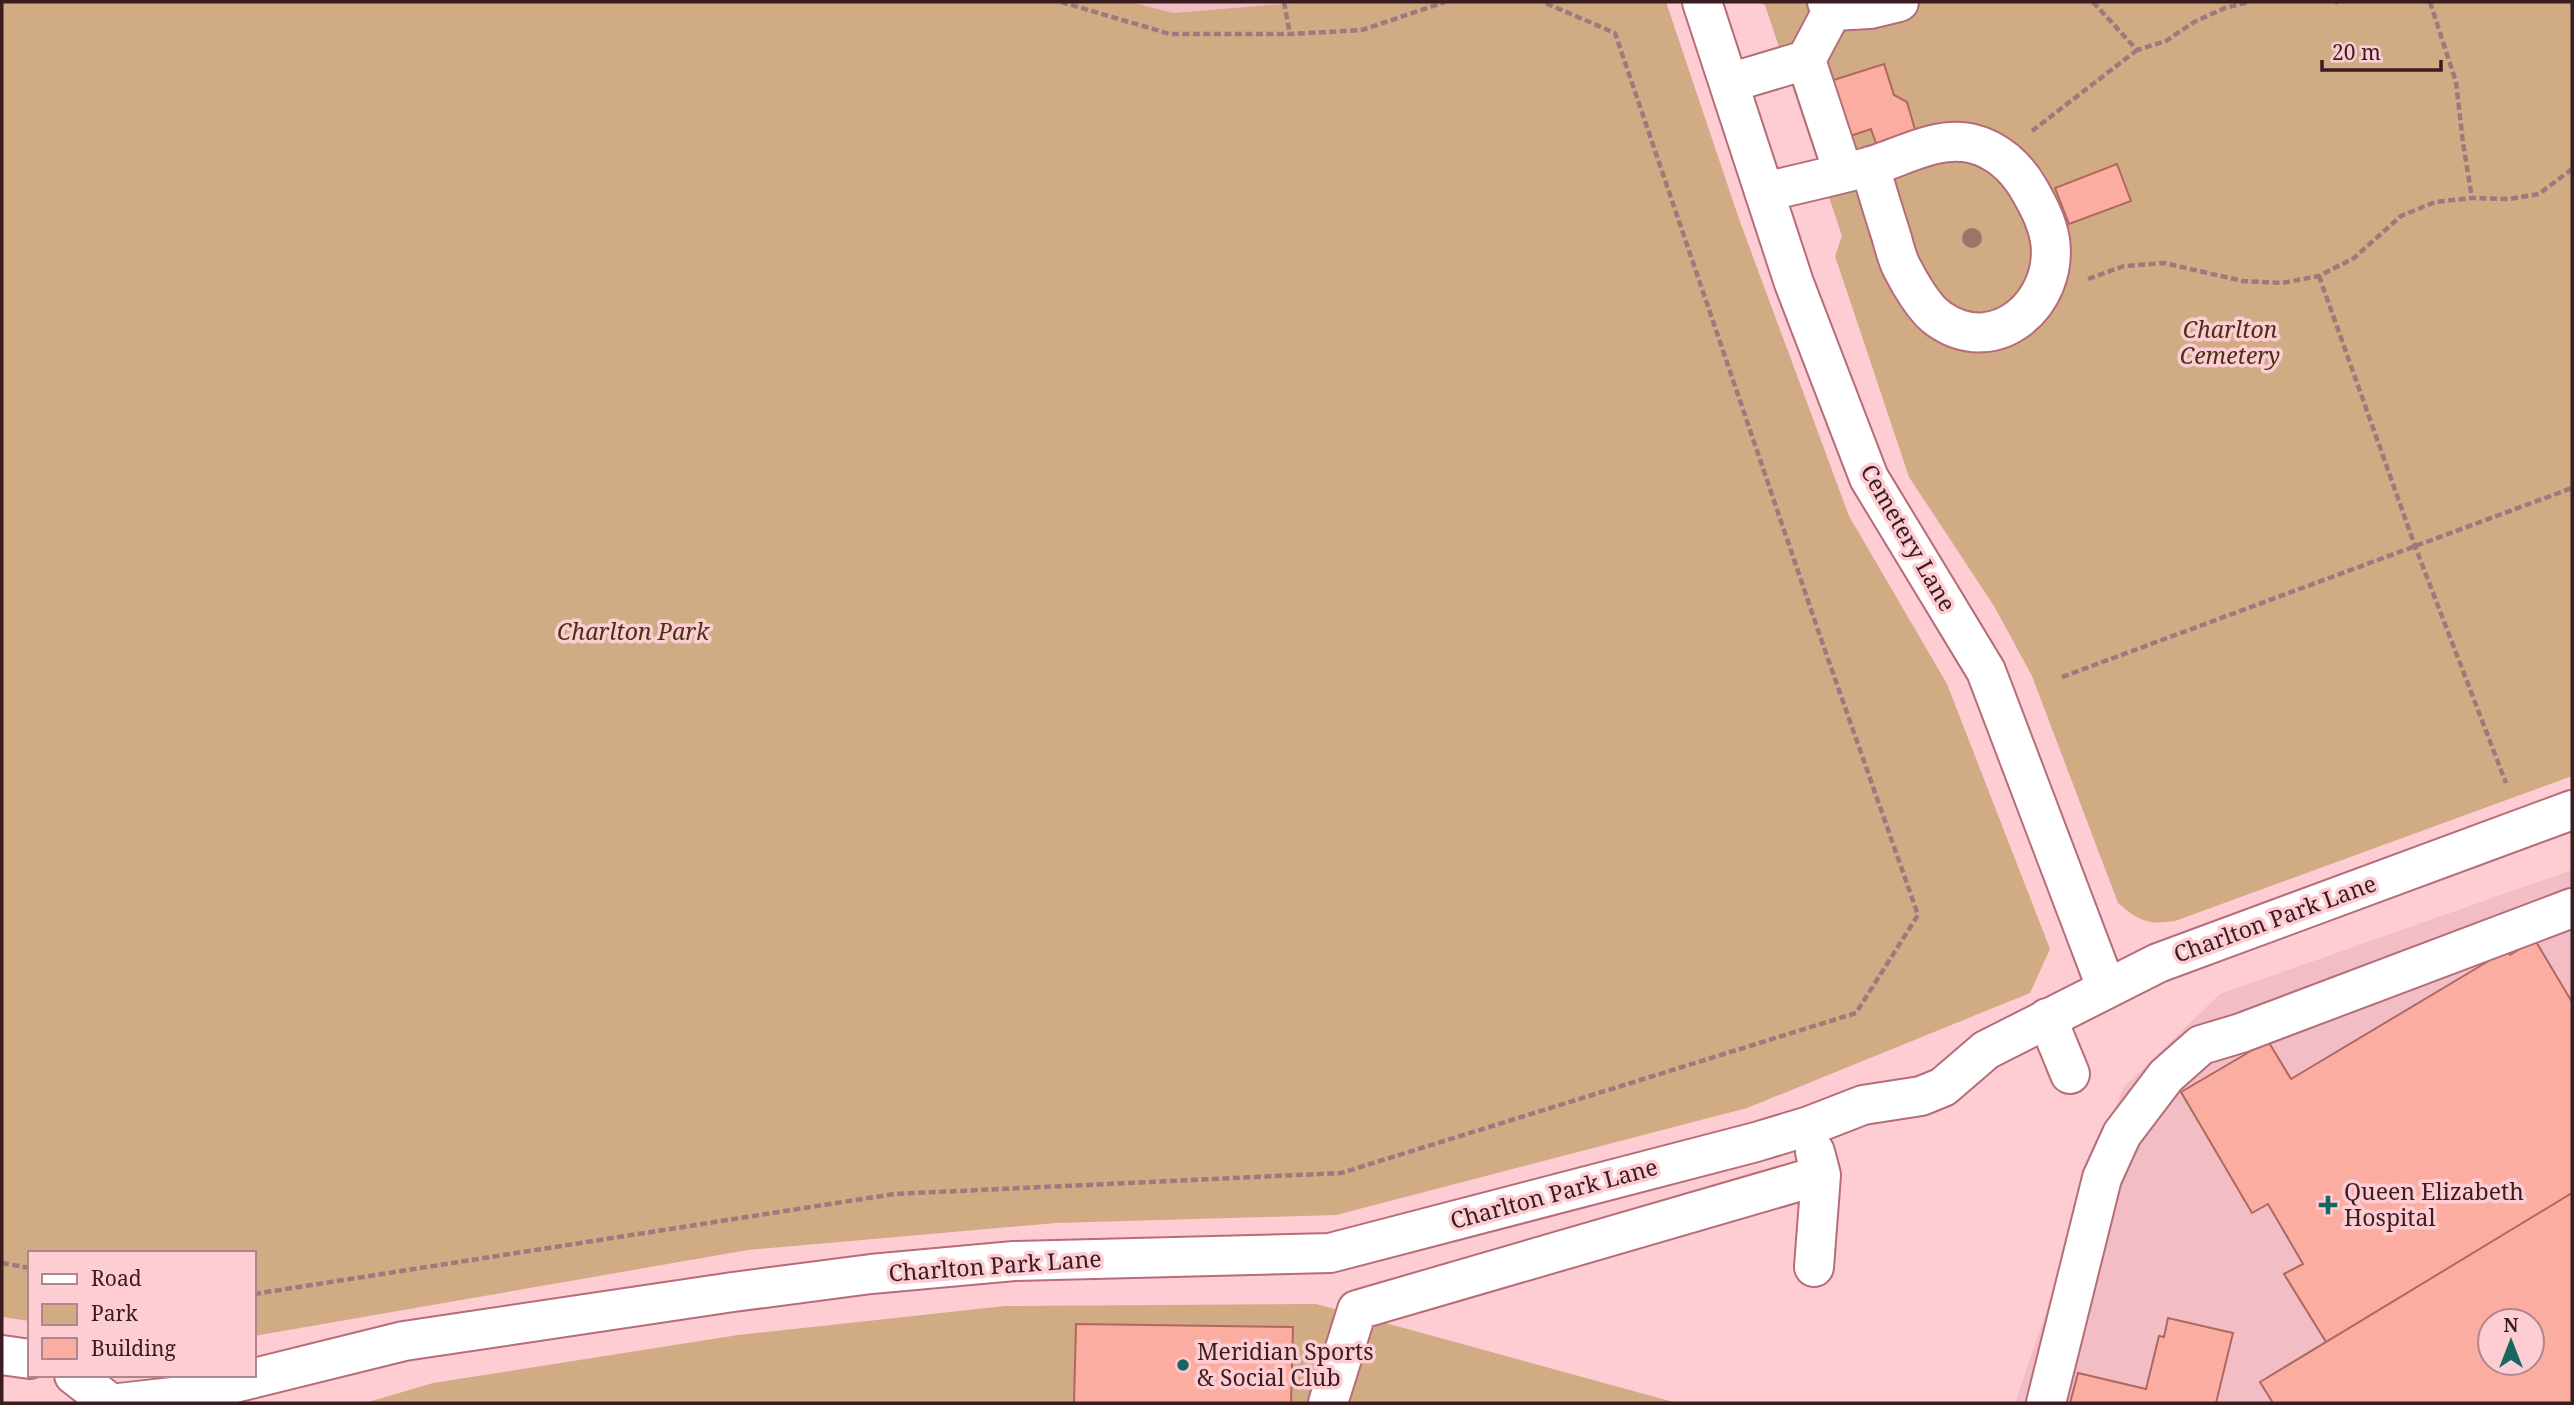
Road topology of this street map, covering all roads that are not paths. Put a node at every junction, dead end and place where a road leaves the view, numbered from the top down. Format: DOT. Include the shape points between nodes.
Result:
graph roads {
  1 [pos="1702,2"];
  2 [pos="1899,2"];
  3 [pos="1829,6"];
  4 [pos="1806,60"];
  5 [pos="1729,83"];
  6 [pos="1857,169"];
  7 [pos="1765,192"];
  8 [pos="2572,810"];
  9 [pos="2572,908"];
  10 [pos="2106,987"];
  11 [pos="2047,1018"];
  12 [pos="2070,1074"];
  13 [pos="1809,1126"];
  14 [pos="1821,1175"];
  15 [pos="1814,1267"];
  16 [pos="2,1355"];
  17 [pos="28,1359"];
  18 [pos="77,1377"];
  19 [pos="110,1403"];
  20 [pos="119,1403"];
  21 [pos="1328,1403"];
  22 [pos="2046,1403"];
  1 -- 5 [label="street, Cemetery Lane"];
  2 -- 3 [label="street" via="1870,9"];
  3 -- 4 [label="street"];
  4 -- 5 [label="street"];
  4 -- 6 [label="street"];
  5 -- 7 [label="street, Cemetery Lane"];
  6 -- 6 [label="street" via="1941,144 1969,143 2001,155 2023,178 2043,216 2050,242 2049,270 2041,296 2019,321 1991,332 1966,331 1938,319 1900,265"];
  6 -- 7 [label="street"];
  7 -- 10 [label="street, Cemetery Lane" via="1794,283 1869,478 1986,671"];
  8 -- 10 [label="street, Charlton Park Lane" via="2158,963"];
  9 -- 22 [label="street" via="2201,1045 2166,1076 2122,1134 2102,1178"];
  10 -- 11 [label="street, Charlton Park Lane"];
  11 -- 12 [label="street"];
  11 -- 13 [label="street, Charlton Park Lane" via="1986,1050 1943,1087 1921,1096 1863,1105"];
  13 -- 14 [label="street"];
  13 -- 20 [label="street, Charlton Park Lane" via="1330,1253 1014,1261 871,1274 404,1341 182,1396"];
  14 -- 15 [label="street"];
  14 -- 21 [label="street" via="1357,1310"];
  16 -- 17 [label="street"];
  18 -- 19 [label="street"];
}
